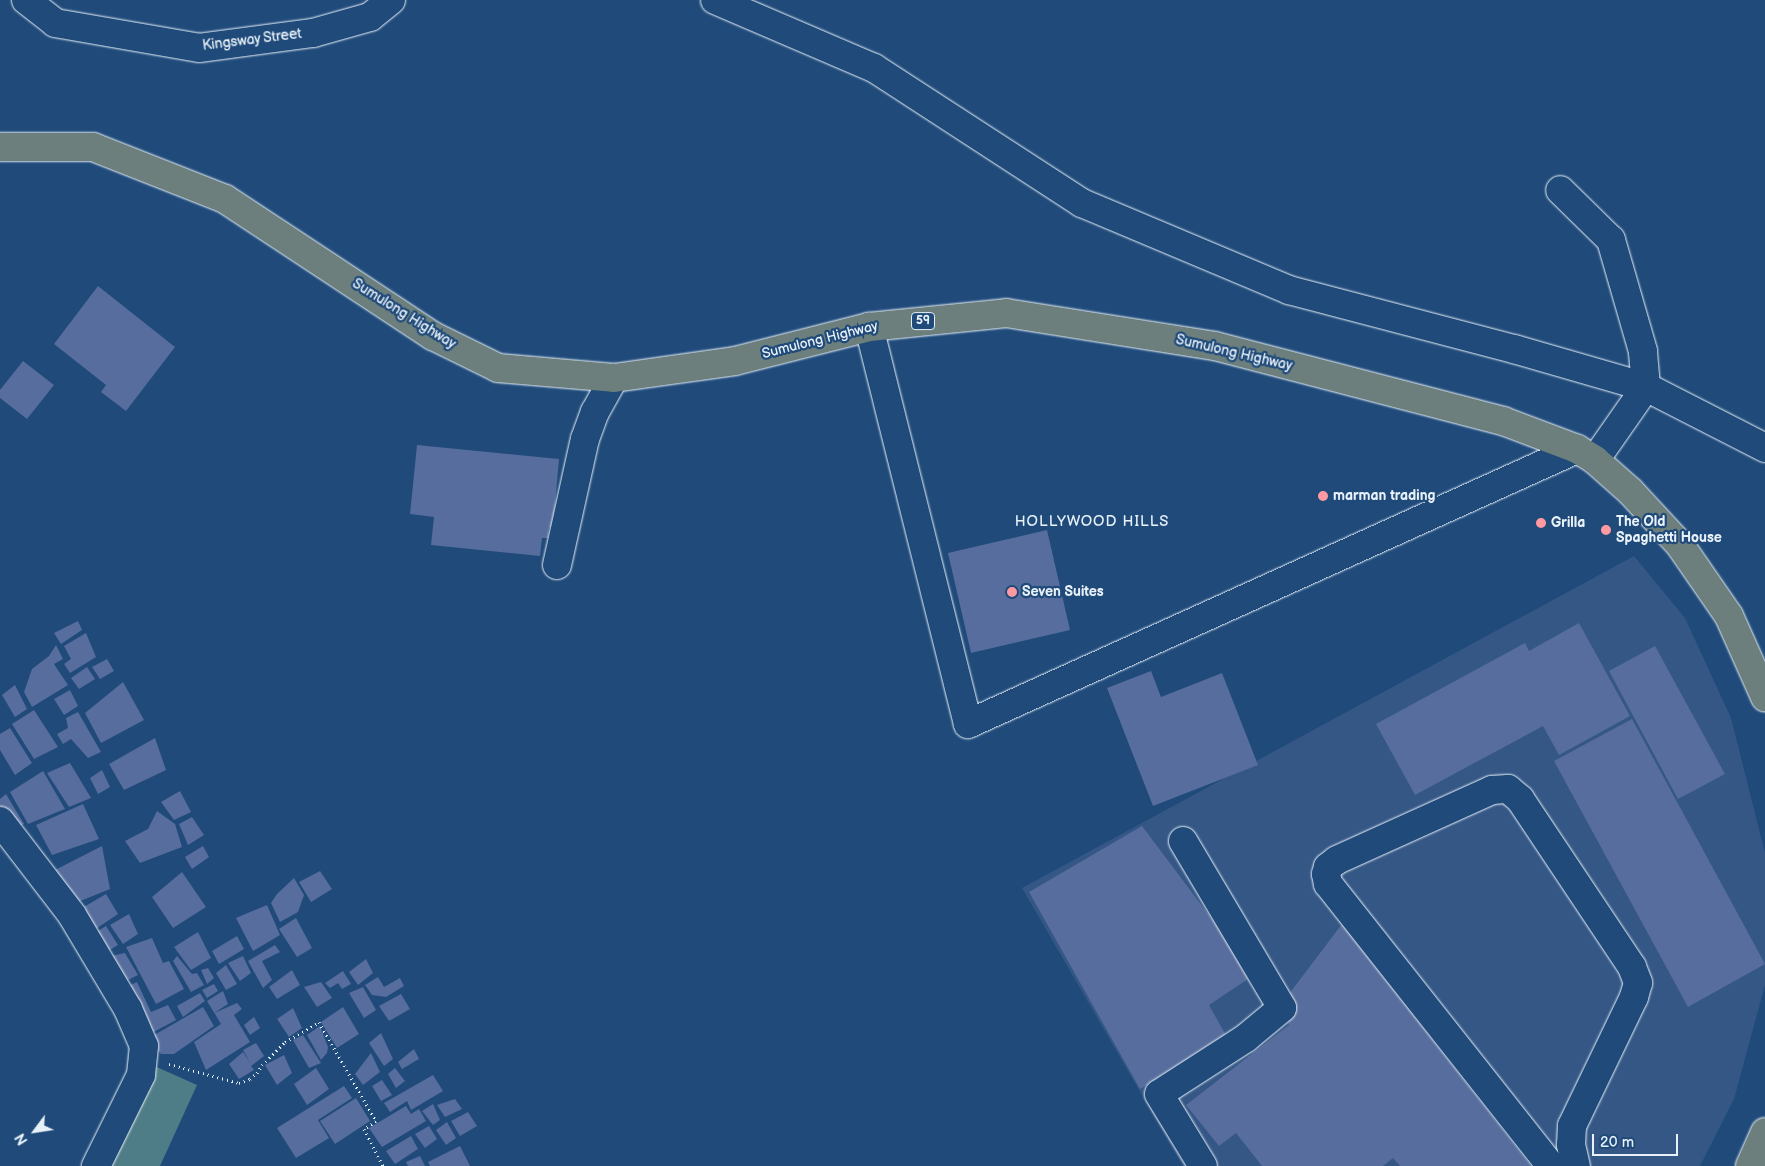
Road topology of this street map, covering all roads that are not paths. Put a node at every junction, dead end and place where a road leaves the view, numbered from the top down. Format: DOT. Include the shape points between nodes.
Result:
graph roads {
  1 [pos="26,0"];
  2 [pos="391,0"];
  3 [pos="715,0"];
  4 [pos="0,146"];
  5 [pos="1560,190"];
  6 [pos="869,326"];
  7 [pos="614,378"];
  8 [pos="1646,387"];
  9 [pos="1765,448"];
  10 [pos="1586,455"];
  11 [pos="557,565"];
  12 [pos="1765,697"];
  13 [pos="0,821"];
  14 [pos="1183,841"];
  15 [pos="1765,1132"];
  16 [pos="96,1166"];
  17 [pos="1203,1166"];
  18 [pos="1551,1166"];
  19 [pos="1576,1166"];
  20 [pos="1750,1166"];
  1 -- 2 [label="street, Kingsway Street" via="55,23 199,48 313,33 370,17"];
  3 -- 8 [label="street" via="874,68 1082,203 1288,290"];
  4 -- 7 [label="main road, Sumulong Highway / 59" via="93,147 225,199 433,336 498,368"];
  5 -- 8 [label="street" via="1611,240 1643,351"];
  6 -- 7 [label="main road, Sumulong Highway / 59" via="735,361"];
  6 -- 10 [label="main road, Sumulong Highway / 59" via="1006,313 1215,346 1502,421"];
  6 -- 10 [label="street" via="968,724"];
  7 -- 11 [label="street" via="595,412 585,439"];
  8 -- 9 [label="street"];
  8 -- 10 [label="street"];
  10 -- 12 [label="main road, Sumulong Highway / 59" via="1630,491 1680,545 1729,616"];
  13 -- 16 [label="street" via="72,915 140,1034 144,1058 141,1075"];
  14 -- 17 [label="street" via="1282,1008 1246,1038 1159,1094"];
  15 -- 20 [label="main road"];
  18 -- 19 [label="street" via="1328,884 1326,874 1328,867 1337,860 1492,790 1508,789 1520,799 1632,967 1638,983 1572,1126 1571,1145"];
}
